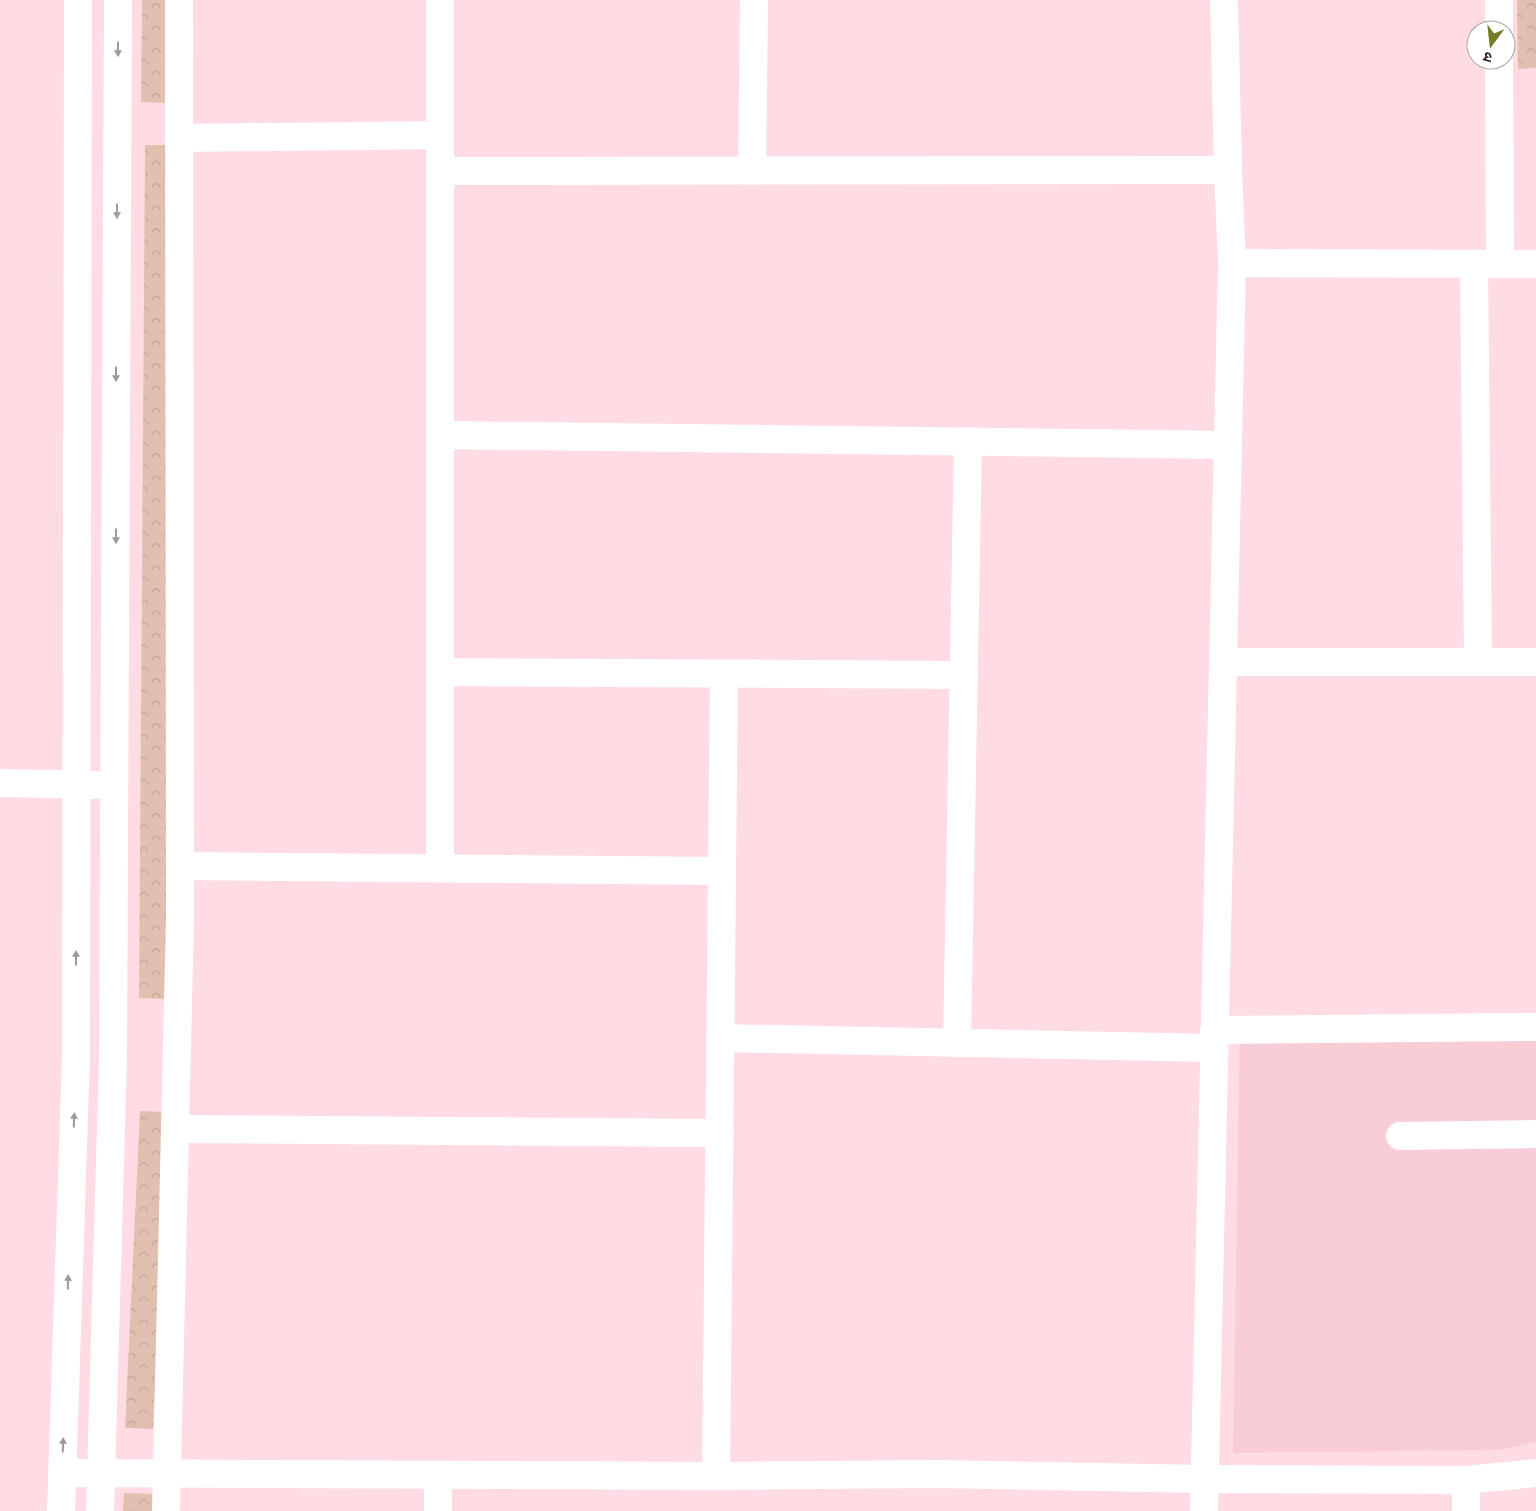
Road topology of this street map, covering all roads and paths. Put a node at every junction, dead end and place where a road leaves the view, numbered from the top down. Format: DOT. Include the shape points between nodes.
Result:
graph roads {
  1 [pos="78,0"];
  2 [pos="118,0"];
  3 [pos="179,0"];
  4 [pos="440,0"];
  5 [pos="754,0"];
  6 [pos="1224,0"];
  7 [pos="1499,0"];
  8 [pos="1499,20"];
  9 [pos="1498,70"];
  10 [pos="440,134"];
  11 [pos="180,138"];
  12 [pos="1228,170"];
  13 [pos="440,171"];
  14 [pos="752,171"];
  15 [pos="1232,263"];
  16 [pos="1487,264"];
  17 [pos="1536,264"];
  18 [pos="440,435"];
  19 [pos="968,441"];
  20 [pos="1228,445"];
  21 [pos="1223,662"];
  22 [pos="1478,662"];
  23 [pos="1536,662"];
  24 [pos="440,672"];
  25 [pos="724,674"];
  26 [pos="964,675"];
  27 [pos="0,783"];
  28 [pos="77,785"];
  29 [pos="114,785"];
  30 [pos="180,866"];
  31 [pos="440,868"];
  32 [pos="722,871"];
  33 [pos="1536,1027"];
  34 [pos="720,1038"];
  35 [pos="1214,1039"];
  36 [pos="957,1043"];
  37 [pos="175,1129"];
  38 [pos="720,1133"];
  39 [pos="1536,1134"];
  40 [pos="1400,1136"];
  41 [pos="62,1473"];
  42 [pos="101,1473"];
  43 [pos="1536,1473"];
  44 [pos="166,1474"];
  45 [pos="438,1475"];
  46 [pos="716,1476"];
  47 [pos="1204,1479"];
  48 [pos="1466,1480"];
  49 [pos="60,1511"];
  50 [pos="100,1511"];
  51 [pos="166,1511"];
  52 [pos="438,1511"];
  53 [pos="1204,1511"];
  54 [pos="1466,1511"];
  1 -- 28 [label="street"];
  2 -- 29 [label="street, one-way"];
  3 -- 11 [label="street"];
  4 -- 10 [label="street"];
  5 -- 14 [label="street"];
  6 -- 12 [label="street"];
  7 -- 8 [label="street"];
  9 -- 16 [label="street"];
  10 -- 11 [label="street"];
  10 -- 13 [label="street"];
  11 -- 30 [label="street"];
  12 -- 14 [label="street"];
  12 -- 15 [label="street"];
  13 -- 14 [label="street"];
  13 -- 18 [label="street"];
  15 -- 16 [label="street"];
  15 -- 20 [label="street"];
  16 -- 17 [label="street"];
  16 -- 22 [label="street"];
  18 -- 19 [label="street"];
  18 -- 24 [label="street"];
  19 -- 20 [label="street"];
  19 -- 26 [label="street"];
  20 -- 21 [label="street"];
  21 -- 22 [label="street"];
  21 -- 35 [label="street"];
  22 -- 23 [label="street"];
  24 -- 25 [label="street"];
  24 -- 31 [label="street"];
  25 -- 26 [label="street"];
  25 -- 32 [label="street"];
  26 -- 36 [label="street"];
  27 -- 28 [label="street"];
  28 -- 29 [label="street"];
  41 -- 28 [label="street, one-way" via="76,1055"];
  29 -- 42 [label="street" via="113,1057"];
  30 -- 31 [label="street"];
  30 -- 37 [label="street"];
  31 -- 32 [label="street"];
  32 -- 34 [label="street"];
  33 -- 35 [label="street"];
  34 -- 36 [label="street"];
  34 -- 38 [label="street"];
  35 -- 36 [label="street"];
  35 -- 47 [label="street"];
  37 -- 38 [label="street"];
  37 -- 44 [label="street"];
  38 -- 46 [label="street"];
  39 -- 40 [label="street"];
  41 -- 42 [label="street"];
  41 -- 49 [label="street"];
  42 -- 44 [label="street"];
  42 -- 50 [label="street"];
  43 -- 48 [label="street"];
  44 -- 45 [label="street"];
  44 -- 51 [label="street"];
  45 -- 46 [label="street"];
  45 -- 52 [label="street"];
  46 -- 47 [label="street" via="936,1474"];
  47 -- 48 [label="street"];
  47 -- 53 [label="street"];
  48 -- 54 [label="street"];
}
